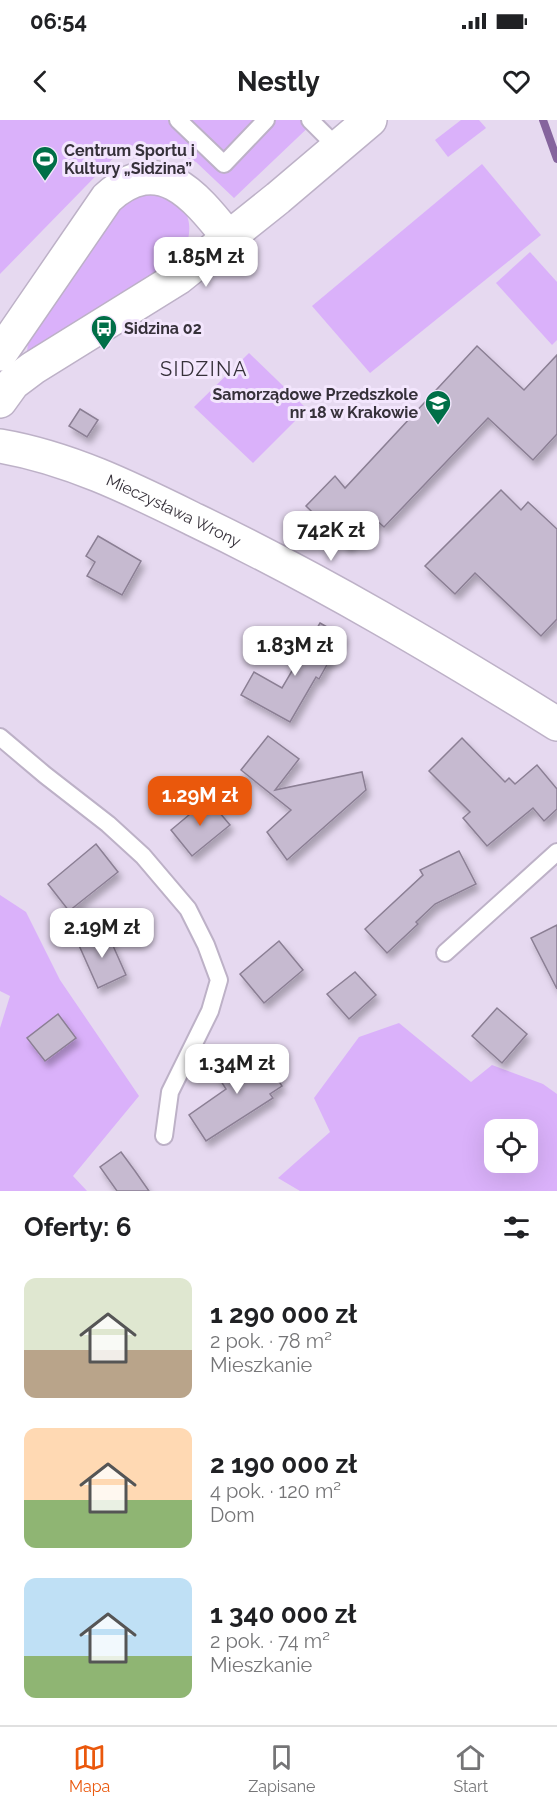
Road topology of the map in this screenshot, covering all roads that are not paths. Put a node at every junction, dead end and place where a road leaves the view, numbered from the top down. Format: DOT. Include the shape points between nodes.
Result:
graph roads {
  1 [pos="178,120"];
  2 [pos="266,120"];
  3 [pos="310,120"];
  4 [pos="370,120"];
  5 [pos="339,149"];
  6 [pos="229,238"];
  7 [pos="0,354"];
  8 [pos="0,401"];
  9 [pos="0,446"];
  10 [pos="557,724"];
  11 [pos="0,737"];
  12 [pos="557,852"];
  13 [pos="445,953"];
  14 [pos="164,1136"];
  1 -- 2 [label="lane" via="224,164"];
  3 -- 5 [label="lane"];
  4 -- 5 [label="street"];
  5 -- 6 [label="street"];
  6 -- 7 [label="street" via="198,202 177,185 153,177 134,179 107,198"];
  6 -- 8 [label="street" via="178,278 33,368 13,383"];
  9 -- 10 [label="street, Mieczysława Wrony" via="95,473 249,546"];
  11 -- 14 [label="lane" via="143,856 188,909 206,945 219,980 210,1011 170,1092"];
  12 -- 13 [label="lane"];
}
